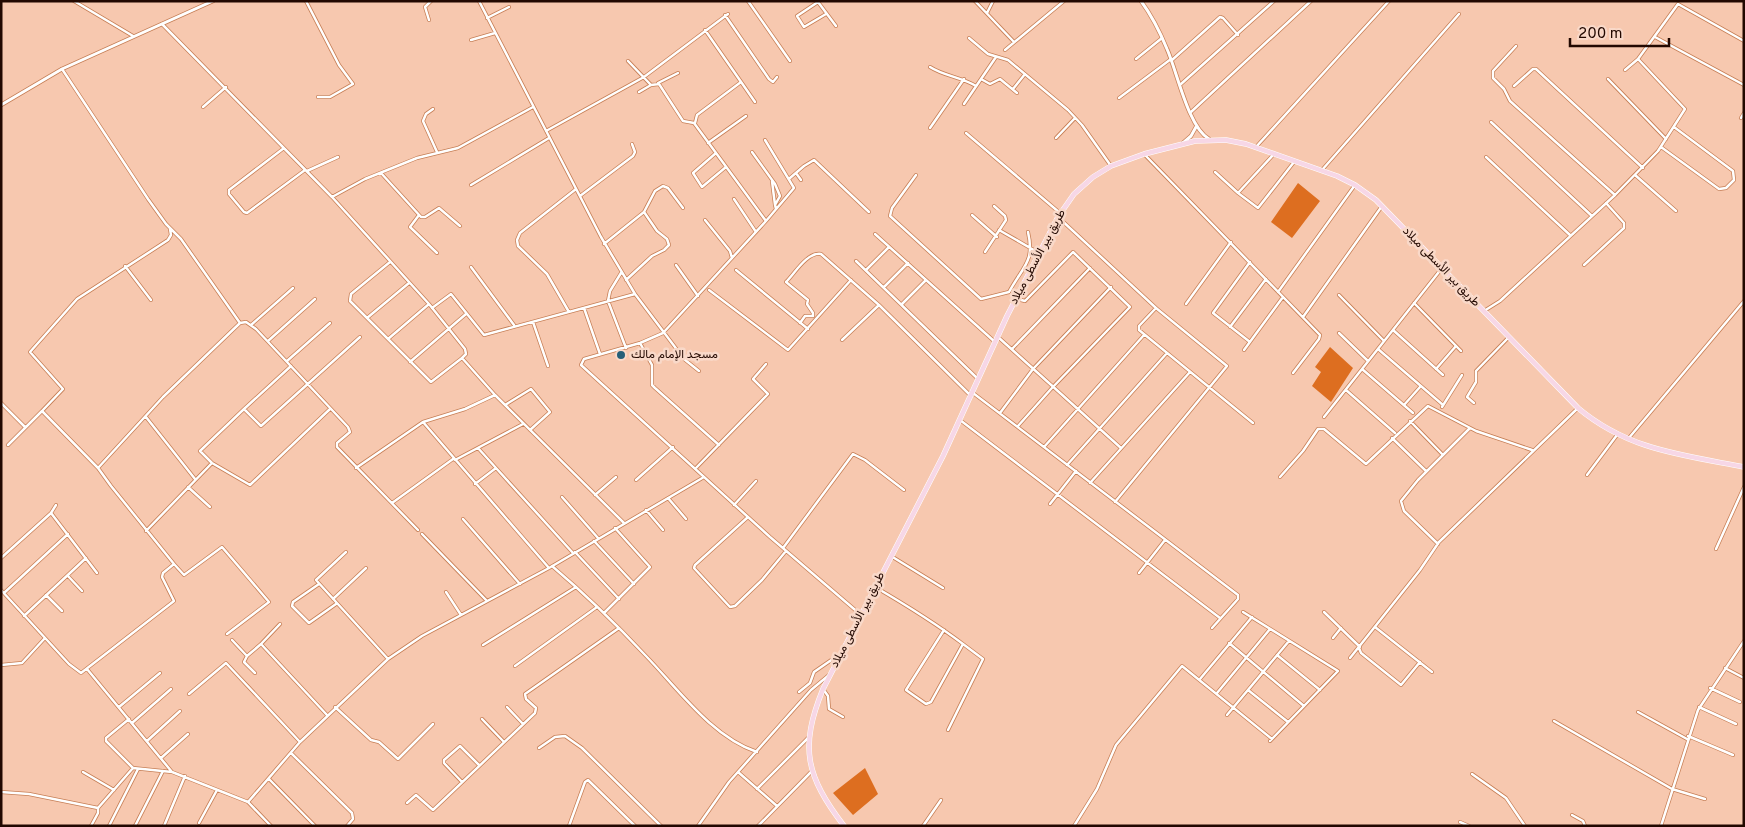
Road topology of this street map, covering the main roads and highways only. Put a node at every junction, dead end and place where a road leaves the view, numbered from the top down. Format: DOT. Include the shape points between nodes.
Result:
graph roads {
  1 [pos="1744,467"];
  2 [pos="844,826"];
  1 -- 2 [label="main road, طريق بير الأسطى ميلاد" via="1627,440 1578,408 1382,206 1355,185 1322,170 1236,141 1209,139 1183,143 1111,166 1081,188 1059,215 1016,298 960,420 823,689 808,738 812,771 826,801"];
}
